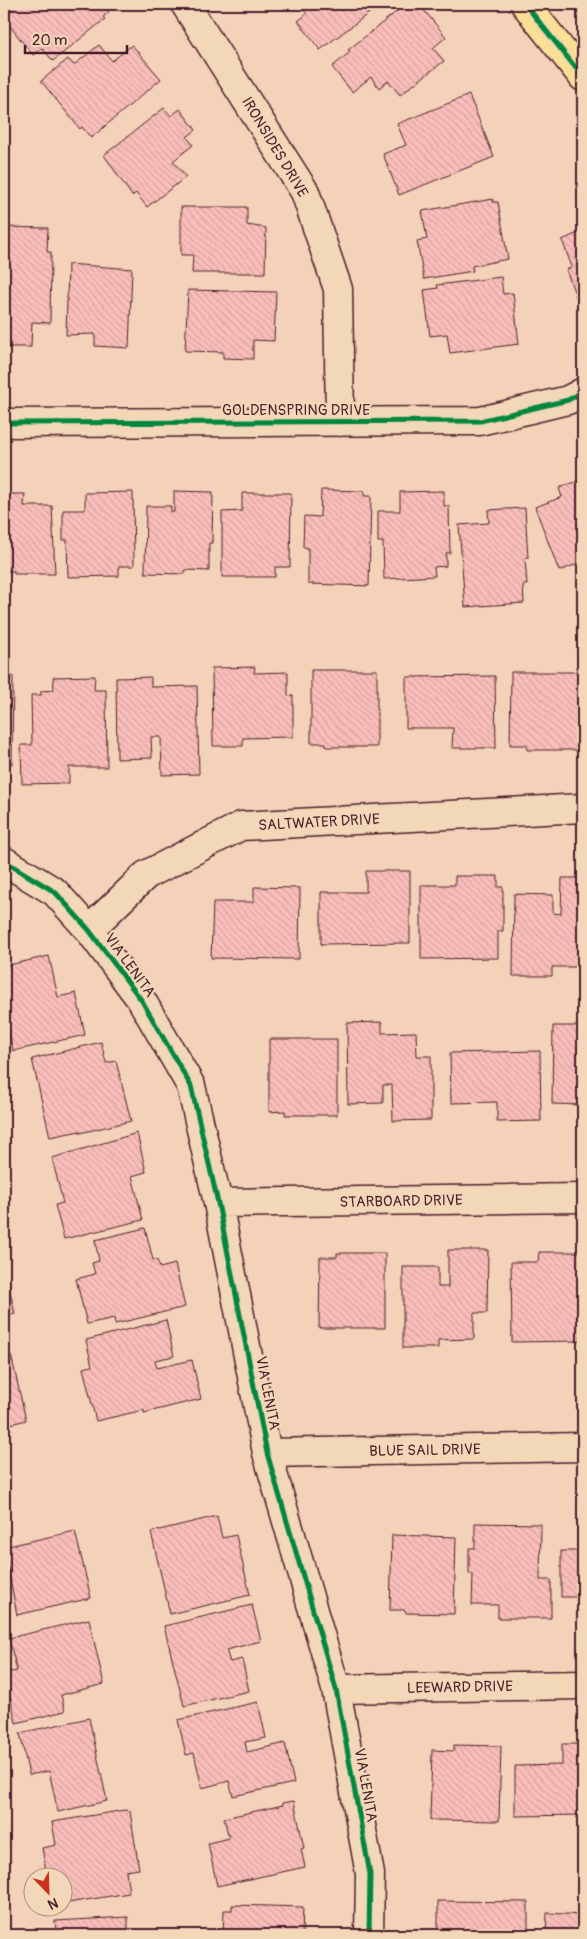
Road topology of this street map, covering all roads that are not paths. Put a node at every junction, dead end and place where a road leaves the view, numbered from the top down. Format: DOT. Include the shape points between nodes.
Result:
graph roads {
  1 [pos="185,4"];
  2 [pos="525,4"];
  3 [pos="583,77"];
  4 [pos="583,392"];
  5 [pos="340,422"];
  6 [pos="4,423"];
  7 [pos="583,808"];
  8 [pos="4,861"];
  9 [pos="89,930"];
  10 [pos="583,1198"];
  11 [pos="218,1203"];
  12 [pos="583,1447"];
  13 [pos="267,1453"];
  14 [pos="583,1685"];
  15 [pos="336,1689"];
  16 [pos="369,1935"];
  1 -- 5 [label="street, IRONSIDES DRIVE" via="306,192 338,289"];
  2 -- 3 [label="main road"];
  4 -- 5 [label="street, GOLDENSPRING DRIVE" via="568,400 480,421"];
  5 -- 6 [label="street, GOLDENSPRING DRIVE"];
  7 -- 9 [label="street, SALTWATER DRIVE" via="241,826 146,875"];
  8 -- 9 [label="street, VIA LENITA" via="55,892"];
  9 -- 11 [label="street, VIA LENITA" via="142,1001 191,1086"];
  10 -- 11 [label="street, STARBOARD DRIVE"];
  11 -- 13 [label="street, VIA LENITA"];
  12 -- 13 [label="street, BLUE SAIL DRIVE"];
  13 -- 15 [label="street, VIA LENITA"];
  14 -- 15 [label="street, LEEWARD DRIVE"];
  15 -- 16 [label="street, VIA LENITA" via="370,1874"];
}
